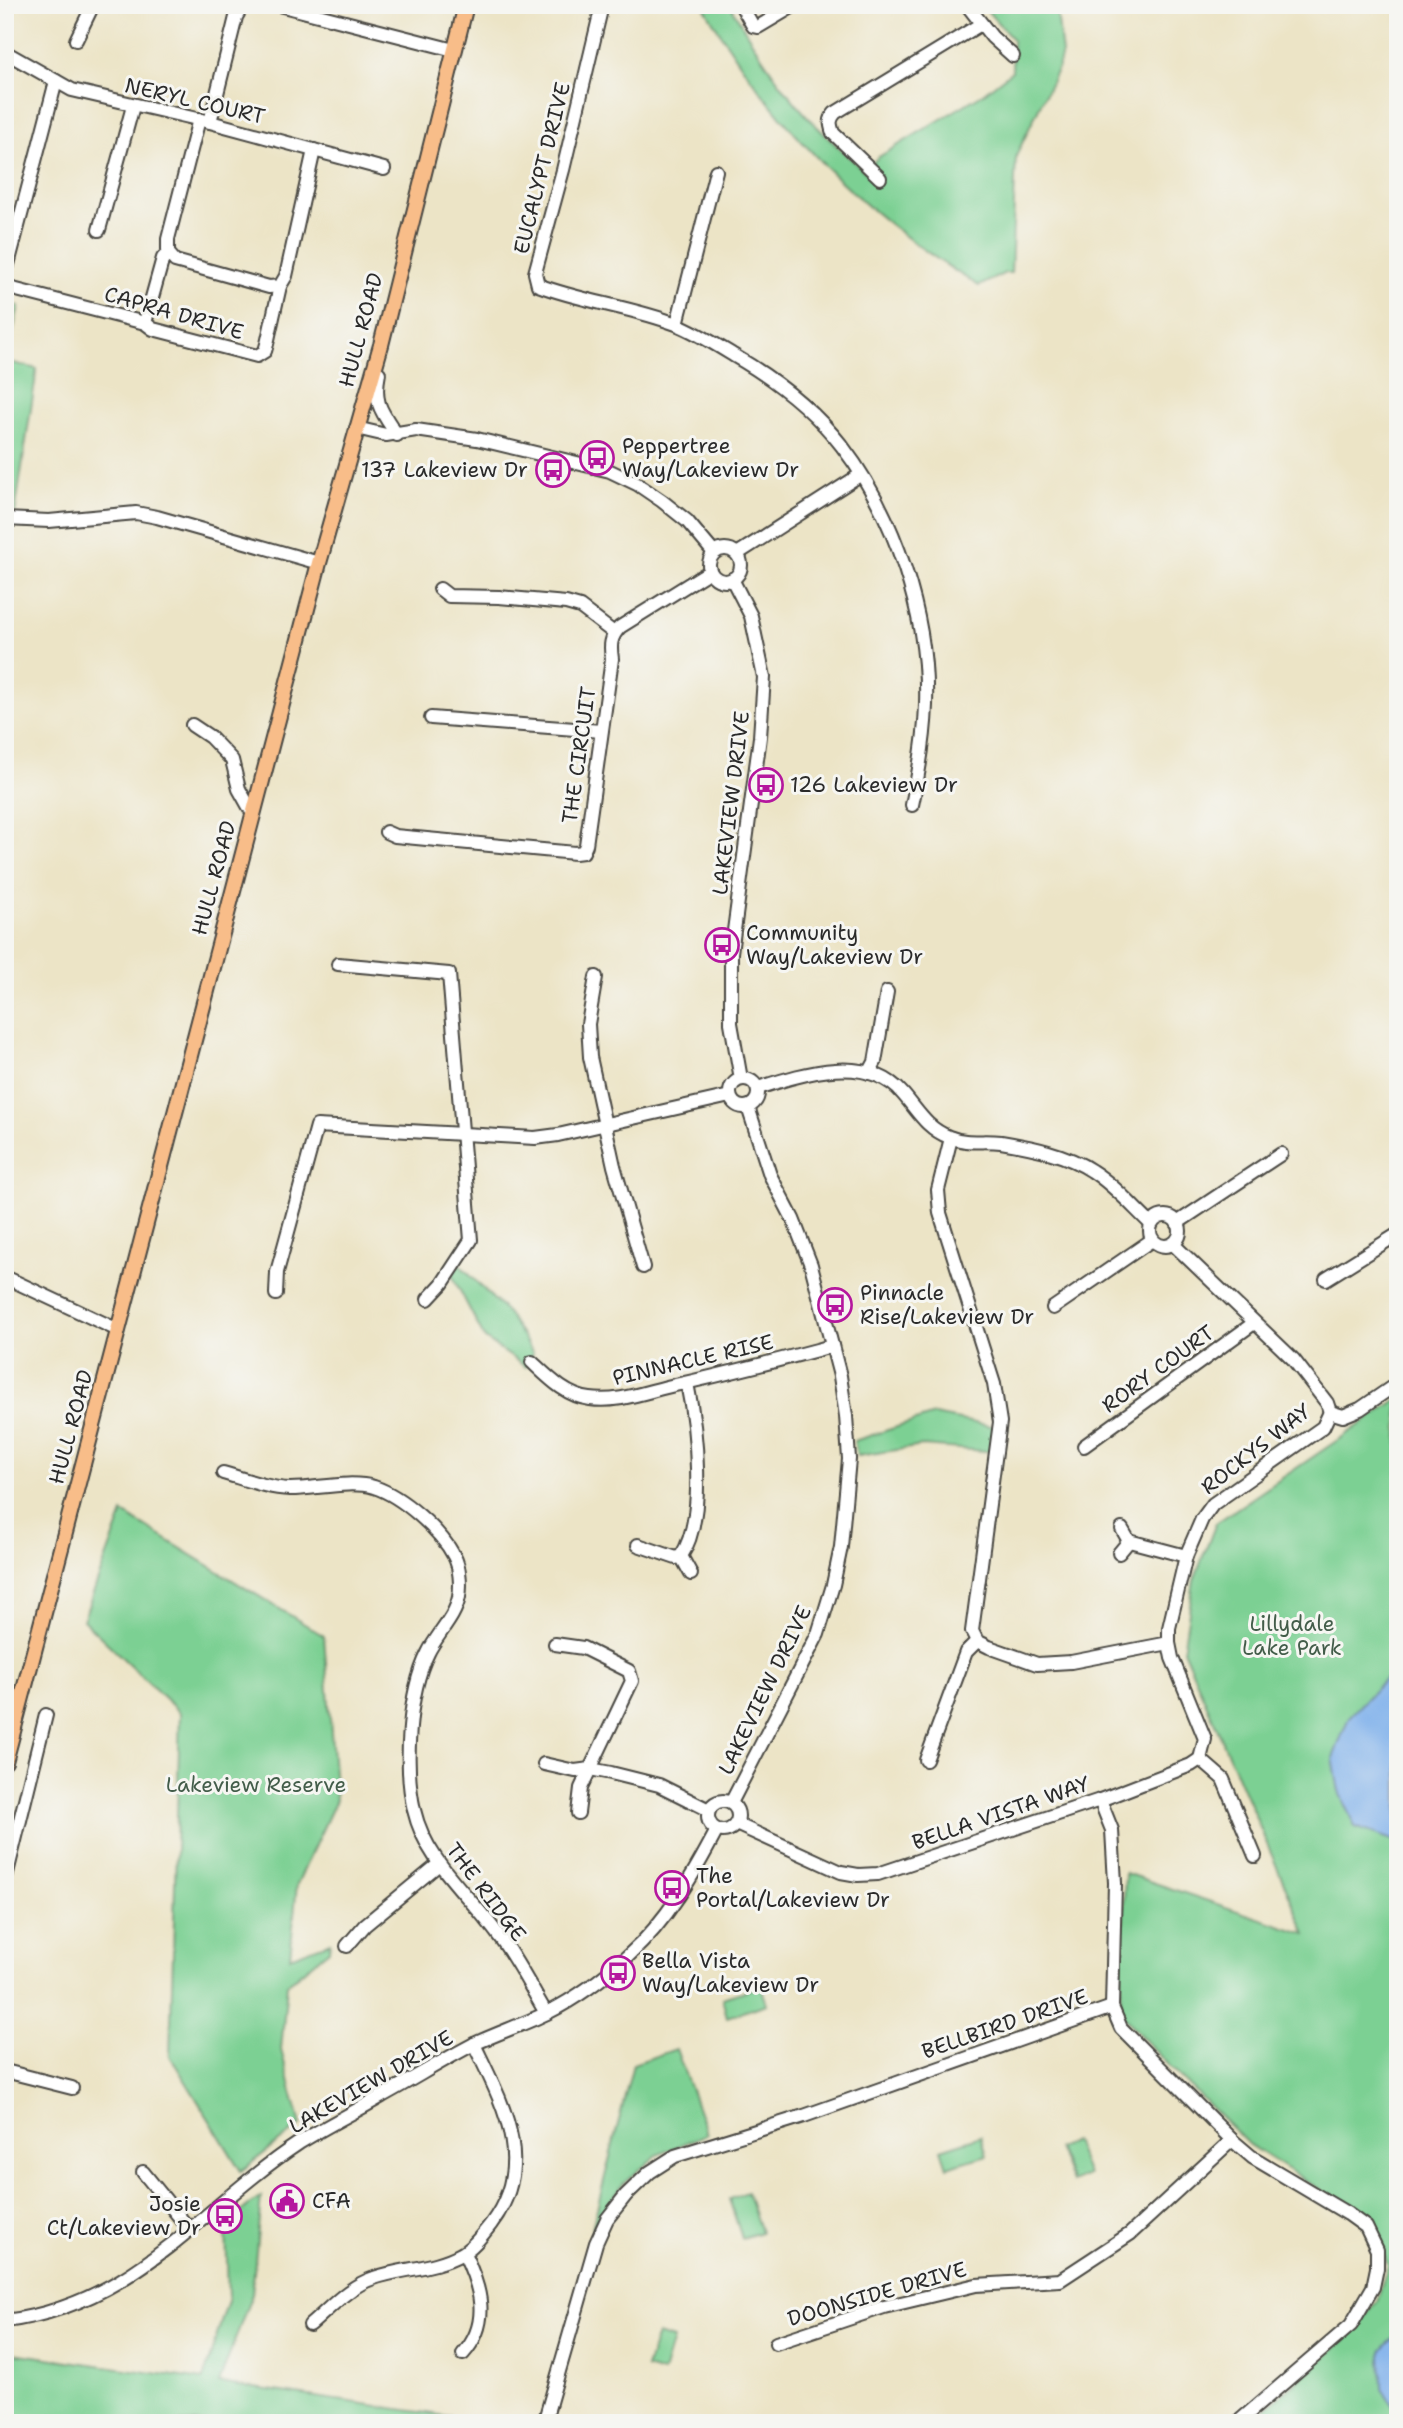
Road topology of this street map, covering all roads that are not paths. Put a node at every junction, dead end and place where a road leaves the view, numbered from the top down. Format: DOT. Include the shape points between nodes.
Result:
graph roads {
  1 [pos="93,5"];
  2 [pos="243,5"];
  3 [pos="279,5"];
  4 [pos="466,5"];
  5 [pos="598,5"];
  6 [pos="741,5"];
  7 [pos="795,5"];
  8 [pos="967,5"];
  9 [pos="981,24"];
  10 [pos="76,40"];
  11 [pos="454,50"];
  12 [pos="5,52"];
  13 [pos="1013,56"];
  14 [pos="56,81"];
  15 [pos="133,106"];
  16 [pos="204,120"];
  17 [pos="314,150"];
  18 [pos="384,169"];
  19 [pos="716,171"];
  20 [pos="880,178"];
  21 [pos="99,230"];
  22 [pos="168,253"];
  23 [pos="5,276"];
  24 [pos="280,286"];
  25 [pos="5,287"];
  26 [pos="145,323"];
  27 [pos="677,324"];
  28 [pos="381,345"];
  29 [pos="356,428"];
  30 [pos="397,435"];
  31 [pos="860,475"];
  32 [pos="5,520"];
  33 [pos="715,553"];
  34 [pos="737,554"];
  35 [pos="319,563"];
  36 [pos="710,571"];
  37 [pos="732,579"];
  38 [pos="440,589"];
  39 [pos="614,633"];
  40 [pos="431,718"];
  41 [pos="191,725"];
  42 [pos="601,732"];
  43 [pos="912,804"];
  44 [pos="253,814"];
  45 [pos="386,832"];
  46 [pos="338,964"];
  47 [pos="596,977"];
  48 [pos="887,992"];
  49 [pos="869,1073"];
  50 [pos="741,1079"];
  51 [pos="758,1088"];
  52 [pos="730,1096"];
  53 [pos="748,1107"];
  54 [pos="605,1125"];
  55 [pos="463,1133"];
  56 [pos="951,1138"];
  57 [pos="1281,1154"];
  58 [pos="1177,1223"];
  59 [pos="1151,1224"];
  60 [pos="1398,1234"];
  61 [pos="1152,1240"];
  62 [pos="1172,1244"];
  63 [pos="643,1267"];
  64 [pos="5,1277"];
  65 [pos="1326,1279"];
  66 [pos="276,1294"];
  67 [pos="428,1299"];
  68 [pos="1053,1308"];
  69 [pos="1254,1323"];
  70 [pos="118,1330"];
  71 [pos="831,1346"];
  72 [pos="532,1362"];
  73 [pos="687,1383"];
  74 [pos="1398,1383"];
  75 [pos="1330,1412"];
  76 [pos="1084,1446"];
  77 [pos="223,1472"];
  78 [pos="1122,1528"];
  79 [pos="1129,1541"];
  80 [pos="638,1545"];
  81 [pos="1119,1553"];
  82 [pos="681,1556"];
  83 [pos="1186,1556"];
  84 [pos="691,1574"];
  85 [pos="977,1641"];
  86 [pos="1169,1643"];
  87 [pos="555,1644"];
  88 [pos="46,1715"];
  89 [pos="1199,1759"];
  90 [pos="926,1760"];
  91 [pos="5,1762"];
  92 [pos="544,1763"];
  93 [pos="590,1769"];
  94 [pos="1100,1800"];
  95 [pos="731,1803"];
  96 [pos="709,1810"];
  97 [pos="578,1813"];
  98 [pos="736,1824"];
  99 [pos="717,1830"];
  100 [pos="1255,1856"];
  101 [pos="439,1864"];
  102 [pos="5,1881"];
  103 [pos="347,1946"];
  104 [pos="1112,2007"];
  105 [pos="546,2013"];
  106 [pos="474,2045"];
  107 [pos="5,2071"];
  108 [pos="72,2088"];
  109 [pos="1232,2140"];
  110 [pos="143,2172"];
  111 [pos="190,2230"];
  112 [pos="464,2253"];
  113 [pos="5,2321"];
  114 [pos="310,2325"];
  115 [pos="776,2343"];
  116 [pos="463,2354"];
  117 [pos="544,2423"];
  118 [pos="1237,2423"];
  1 -- 10 [label="street"];
  2 -- 16 [label="street"];
  3 -- 11 [label="street"];
  4 -- 11 [label="main road, HULL ROAD"];
  5 -- 27 [label="street, EUCALYPT DRIVE" via="600,15 582,93 536,273 538,285"];
  6 -- 7 [label="street" via="758,27"];
  8 -- 9 [label="street"];
  9 -- 13 [label="street"];
  9 -- 20 [label="street" via="831,118 833,133"];
  11 -- 28 [label="main road, HULL ROAD"];
  12 -- 14 [label="street, NERYL COURT"];
  14 -- 15 [label="street, NERYL COURT" via="72,90"];
  14 -- 23 [label="street"];
  15 -- 16 [label="street, NERYL COURT"];
  15 -- 21 [label="street"];
  16 -- 17 [label="street, NERYL COURT"];
  16 -- 22 [label="street" via="168,239"];
  17 -- 18 [label="street, NERYL COURT"];
  17 -- 24 [label="street, CAPRA DRIVE"];
  19 -- 27 [label="street"];
  22 -- 24 [label="street" via="175,261 269,287"];
  22 -- 26 [label="street"];
  24 -- 26 [label="street, CAPRA DRIVE" via="265,351 257,356 153,330"];
  25 -- 26 [label="street, CAPRA DRIVE"];
  27 -- 31 [label="street, EUCALYPT DRIVE" via="758,369 790,394 842,447"];
  28 -- 29 [label="main road, HULL ROAD"];
  28 -- 30 [label="street" via="376,395"];
  29 -- 30 [label="street"];
  29 -- 35 [label="main road, HULL ROAD"];
  30 -- 33 [label="street" via="416,430 477,439 610,471 662,501"];
  31 -- 34 [label="street"];
  31 -- 43 [label="street, EUCALYPT DRIVE" via="896,540 914,596 922,642 926,704"];
  32 -- 35 [label="street" via="136,513"];
  33 -- 34 [label="street" via="723,549"];
  33 -- 36 [label="street"];
  34 -- 37 [label="street" via="741,568"];
  35 -- 44 [label="main road, HULL ROAD"];
  36 -- 37 [label="street" via="717,579"];
  36 -- 39 [label="street"];
  37 -- 50 [label="street, LAKEVIEW DRIVE" via="751,616 764,677 731,953 732,1023"];
  38 -- 39 [label="street" via="449,596 566,603 580,607"];
  39 -- 42 [label="street, THE CIRCUIT"];
  40 -- 42 [label="street"];
  41 -- 44 [label="street" via="232,760 239,789"];
  42 -- 45 [label="street, THE CIRCUIT" via="583,852"];
  44 -- 70 [label="main road, HULL ROAD"];
  46 -- 55 [label="street" via="449,974"];
  47 -- 54 [label="street" via="588,1024 590,1057"];
  48 -- 49 [label="street"];
  49 -- 51 [label="street" via="801,1074"];
  49 -- 56 [label="street" via="893,1085 929,1126"];
  50 -- 51 [label="street" via="751,1080"];
  50 -- 52 [label="street" via="732,1086"];
  51 -- 53 [label="street" via="758,1099"];
  52 -- 53 [label="street" via="736,1104"];
  52 -- 54 [label="street"];
  53 -- 71 [label="street, LAKEVIEW DRIVE" via="770,1175 811,1265"];
  54 -- 55 [label="street" via="535,1138"];
  54 -- 63 [label="street"];
  55 -- 66 [label="street" via="317,1126 277,1272"];
  55 -- 67 [label="street" via="471,1240"];
  56 -- 59 [label="street" via="1001,1142 1074,1162 1103,1178"];
  56 -- 85 [label="street" via="938,1189 940,1213 994,1384 1000,1422 973,1621"];
  57 -- 58 [label="street"];
  58 -- 59 [label="street" via="1159,1217"];
  58 -- 62 [label="street" via="1180,1231"];
  59 -- 61 [label="street"];
  60 -- 65 [label="street"];
  61 -- 62 [label="street" via="1158,1245"];
  61 -- 68 [label="street"];
  62 -- 69 [label="street"];
  64 -- 70 [label="street"];
  69 -- 75 [label="street" via="1306,1373"];
  69 -- 76 [label="street, RORY COURT"];
  70 -- 91 [label="main road, HULL ROAD"];
  71 -- 73 [label="street, PINNACLE RISE"];
  71 -- 95 [label="street, LAKEVIEW DRIVE" via="840,1376 849,1459 833,1585 818,1634"];
  72 -- 73 [label="street, PINNACLE RISE" via="560,1387 588,1399 626,1397"];
  73 -- 82 [label="street" via="696,1426 697,1486 689,1538"];
  74 -- 75 [label="street, ROCKYS WAY" via="1360,1409 1343,1416"];
  75 -- 83 [label="street, ROCKYS WAY" via="1323,1427 1213,1504"];
  77 -- 101 [label="street, THE RIDGE" via="286,1489 374,1487 419,1516 456,1558 459,1599 427,1653 409,1744 414,1809 425,1843"];
  78 -- 79 [label="street"];
  79 -- 81 [label="street"];
  79 -- 83 [label="street"];
  80 -- 82 [label="street"];
  82 -- 84 [label="street"];
  83 -- 86 [label="street, ROCKYS WAY"];
  85 -- 86 [label="street" via="1037,1664"];
  85 -- 90 [label="street" via="966,1652"];
  86 -- 89 [label="street, ROCKYS WAY" via="1205,1739"];
  87 -- 93 [label="street" via="583,1647 629,1671 632,1681"];
  88 -- 102 [label="street"];
  89 -- 94 [label="street, BELLA VISTA WAY"];
  89 -- 100 [label="street" via="1223,1779"];
  92 -- 93 [label="street" via="575,1771"];
  93 -- 96 [label="street" via="659,1784"];
  93 -- 97 [label="street" via="581,1788"];
  94 -- 98 [label="street, BELLA VISTA WAY" via="878,1874 841,1872"];
  94 -- 104 [label="street" via="1112,1830"];
  95 -- 96 [label="street" via="719,1801"];
  95 -- 98 [label="street" via="737,1812"];
  96 -- 99 [label="street" via="710,1823"];
  98 -- 99 [label="street"];
  99 -- 105 [label="street, LAKEVIEW DRIVE" via="683,1888 631,1954"];
  101 -- 103 [label="street" via="365,1924"];
  101 -- 105 [label="street, THE RIDGE" via="499,1936"];
  104 -- 109 [label="street, BELLBIRD DRIVE" via="1121,2028"];
  104 -- 117 [label="street, BELLBIRD DRIVE" via="676,2156 650,2172 625,2195 596,2243"];
  105 -- 106 [label="street, LAKEVIEW DRIVE"];
  106 -- 111 [label="street, LAKEVIEW DRIVE" via="299,2143"];
  106 -- 112 [label="street" via="506,2113 513,2165 498,2214"];
  107 -- 108 [label="street"];
  109 -- 115 [label="street, DOONSIDE DRIVE" via="1129,2234 1060,2280 976,2285 884,2307"];
  109 -- 118 [label="street, BELLBIRD DRIVE" via="1366,2227 1377,2250 1373,2287 1351,2325"];
  110 -- 111 [label="street"];
  111 -- 113 [label="street, LAKEVIEW DRIVE" via="105,2291 26,2319"];
  112 -- 114 [label="street" via="356,2286"];
  112 -- 116 [label="street" via="475,2275 480,2313 474,2342"];
}
